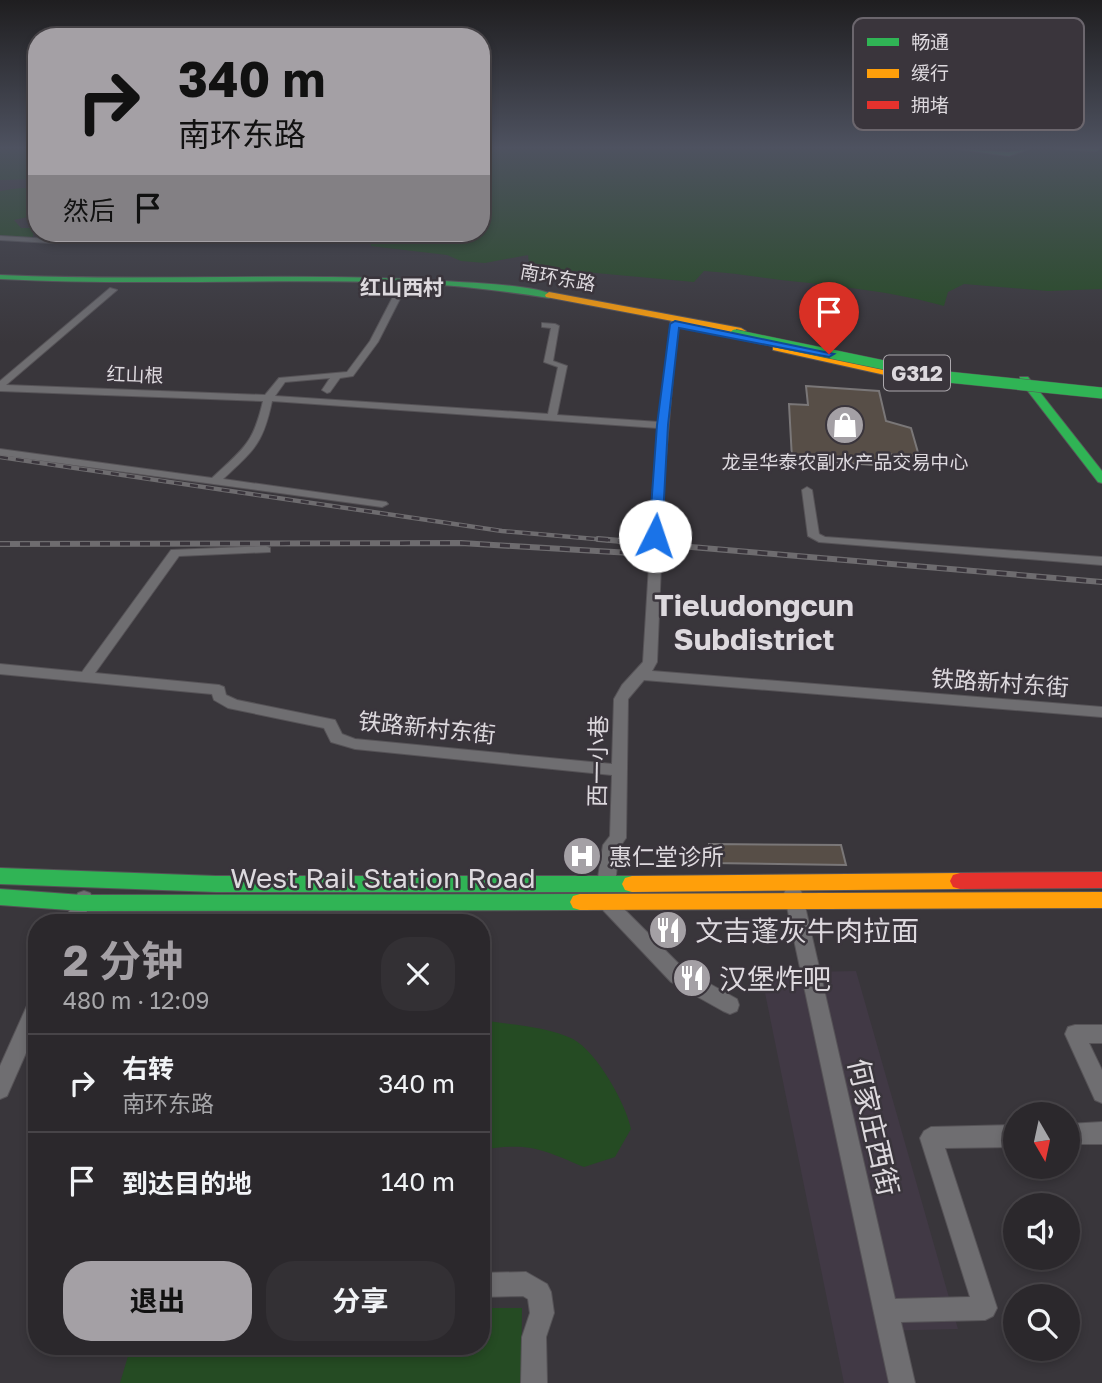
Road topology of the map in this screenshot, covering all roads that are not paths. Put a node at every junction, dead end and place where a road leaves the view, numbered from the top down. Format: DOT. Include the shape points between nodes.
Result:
graph roads {
  1 [pos="0,238"];
  2 [pos="28,240"];
  3 [pos="0,277"];
  4 [pos="0,283"];
  5 [pos="403,285"];
  6 [pos="116,287"];
  7 [pos="675,322"];
  8 [pos="545,325"];
  9 [pos="709,328"];
  10 [pos="337,375"];
  11 [pos="0,387"];
  12 [pos="1102,389"];
  13 [pos="327,390"];
  14 [pos="1042,390"];
  15 [pos="268,398"];
  16 [pos="1102,398"];
  17 [pos="552,418"];
  18 [pos="663,425"];
  19 [pos="0,452"];
  20 [pos="1102,463"];
  21 [pos="1102,479"];
  22 [pos="215,481"];
  23 [pos="807,490"];
  24 [pos="382,504"];
  25 [pos="655,536"];
  26 [pos="266,550"];
  27 [pos="1102,561"];
  28 [pos="655,565"];
  29 [pos="0,669"];
  30 [pos="644,675"];
  31 [pos="86,676"];
  32 [pos="1102,712"];
  33 [pos="617,770"];
  34 [pos="0,876"];
  35 [pos="1102,880"];
  36 [pos="90,882"];
  37 [pos="606,884"];
  38 [pos="793,893"];
  39 [pos="0,897"];
  40 [pos="1102,900"];
  41 [pos="82,903"];
  42 [pos="607,903"];
  43 [pos="77,914"];
  44 [pos="730,1005"];
  45 [pos="28,1025"];
  46 [pos="1102,1034"];
  47 [pos="0,1089"];
  48 [pos="1102,1093"];
  49 [pos="1102,1133"];
  50 [pos="1080,1134"];
  51 [pos="1003,1136"];
  52 [pos="490,1285"];
  53 [pos="886,1311"];
  54 [pos="534,1383"];
  55 [pos="902,1383"];
  1 -- 2 [label="street"];
  3 -- 6 [label="main road, 南环东路 / G312"];
  4 -- 6 [label="main road, 南环东路 / G312"];
  5 -- 6 [label="main road, 南环东路 / G312"];
  5 -- 7 [label="main road, 南环东路 / G312" via="475,291"];
  5 -- 10 [label="street" via="374,341 350,374"];
  6 -- 7 [label="main road, 南环东路 / G312" via="426,281 516,291"];
  6 -- 11 [label="street, 红山根"];
  7 -- 9 [label="main road, 南环东路 / G312"];
  7 -- 18 [label="street"];
  8 -- 17 [label="street" via="555,326 548,362 563,366"];
  9 -- 12 [label="main road, 南环东路 / G312, bridge" via="945,374"];
  9 -- 14 [label="main road" via="873,370"];
  9 -- 14 [label="main road" via="739,327 936,369 1024,379"];
  10 -- 13 [label="street"];
  10 -- 15 [label="street" via="282,380"];
  11 -- 15 [label="street, 红山根"];
  12 -- 14 [label="main road"];
  14 -- 16 [label="main road"];
  14 -- 20 [label="main road"];
  14 -- 21 [label="main road"];
  15 -- 17 [label="street, 红山根"];
  15 -- 22 [label="street" via="261,429 249,449"];
  17 -- 18 [label="street, 红山根"];
  18 -- 25 [label="street"];
  19 -- 22 [label="street"];
  22 -- 24 [label="street"];
  23 -- 27 [label="street" via="814,536 823,540"];
  26 -- 31 [label="street" via="175,553"];
  28 -- 30 [label="street" via="650,662"];
  29 -- 31 [label="street, 铁路新村东街"];
  30 -- 32 [label="street, 铁路新村东街"];
  30 -- 33 [label="street, 西一小巷" via="624,690 621,699"];
  31 -- 33 [label="street, 铁路新村东街" via="219,690 219,697 233,704 330,724 336,738 355,744"];
  33 -- 37 [label="street, 西一小巷" via="618,838 611,845"];
  34 -- 36 [label="main road, West Rail Station Road"];
  35 -- 38 [label="main road, West Rail Station Road"];
  36 -- 37 [label="main road, West Rail Station Road"];
  36 -- 41 [label="street"];
  37 -- 38 [label="main road, West Rail Station Road"];
  38 -- 40 [label="main road, West Rail Station Road"];
  38 -- 42 [label="main road, West Rail Station Road"];
  38 -- 53 [label="street, 何家庄西街"];
  39 -- 41 [label="main road, West Rail Station Road"];
  41 -- 42 [label="main road, West Rail Station Road"];
  41 -- 43 [label="street"];
  42 -- 44 [label="street" via="678,976"];
  45 -- 47 [label="street"];
  46 -- 48 [label="street" via="1075,1034"];
  49 -- 50 [label="street"];
  51 -- 53 [label="street" via="932,1138 985,1308"];
  52 -- 54 [label="street" via="526,1284 539,1292 542,1313 534,1338"];
  53 -- 55 [label="street, 何家庄西街"];
}
